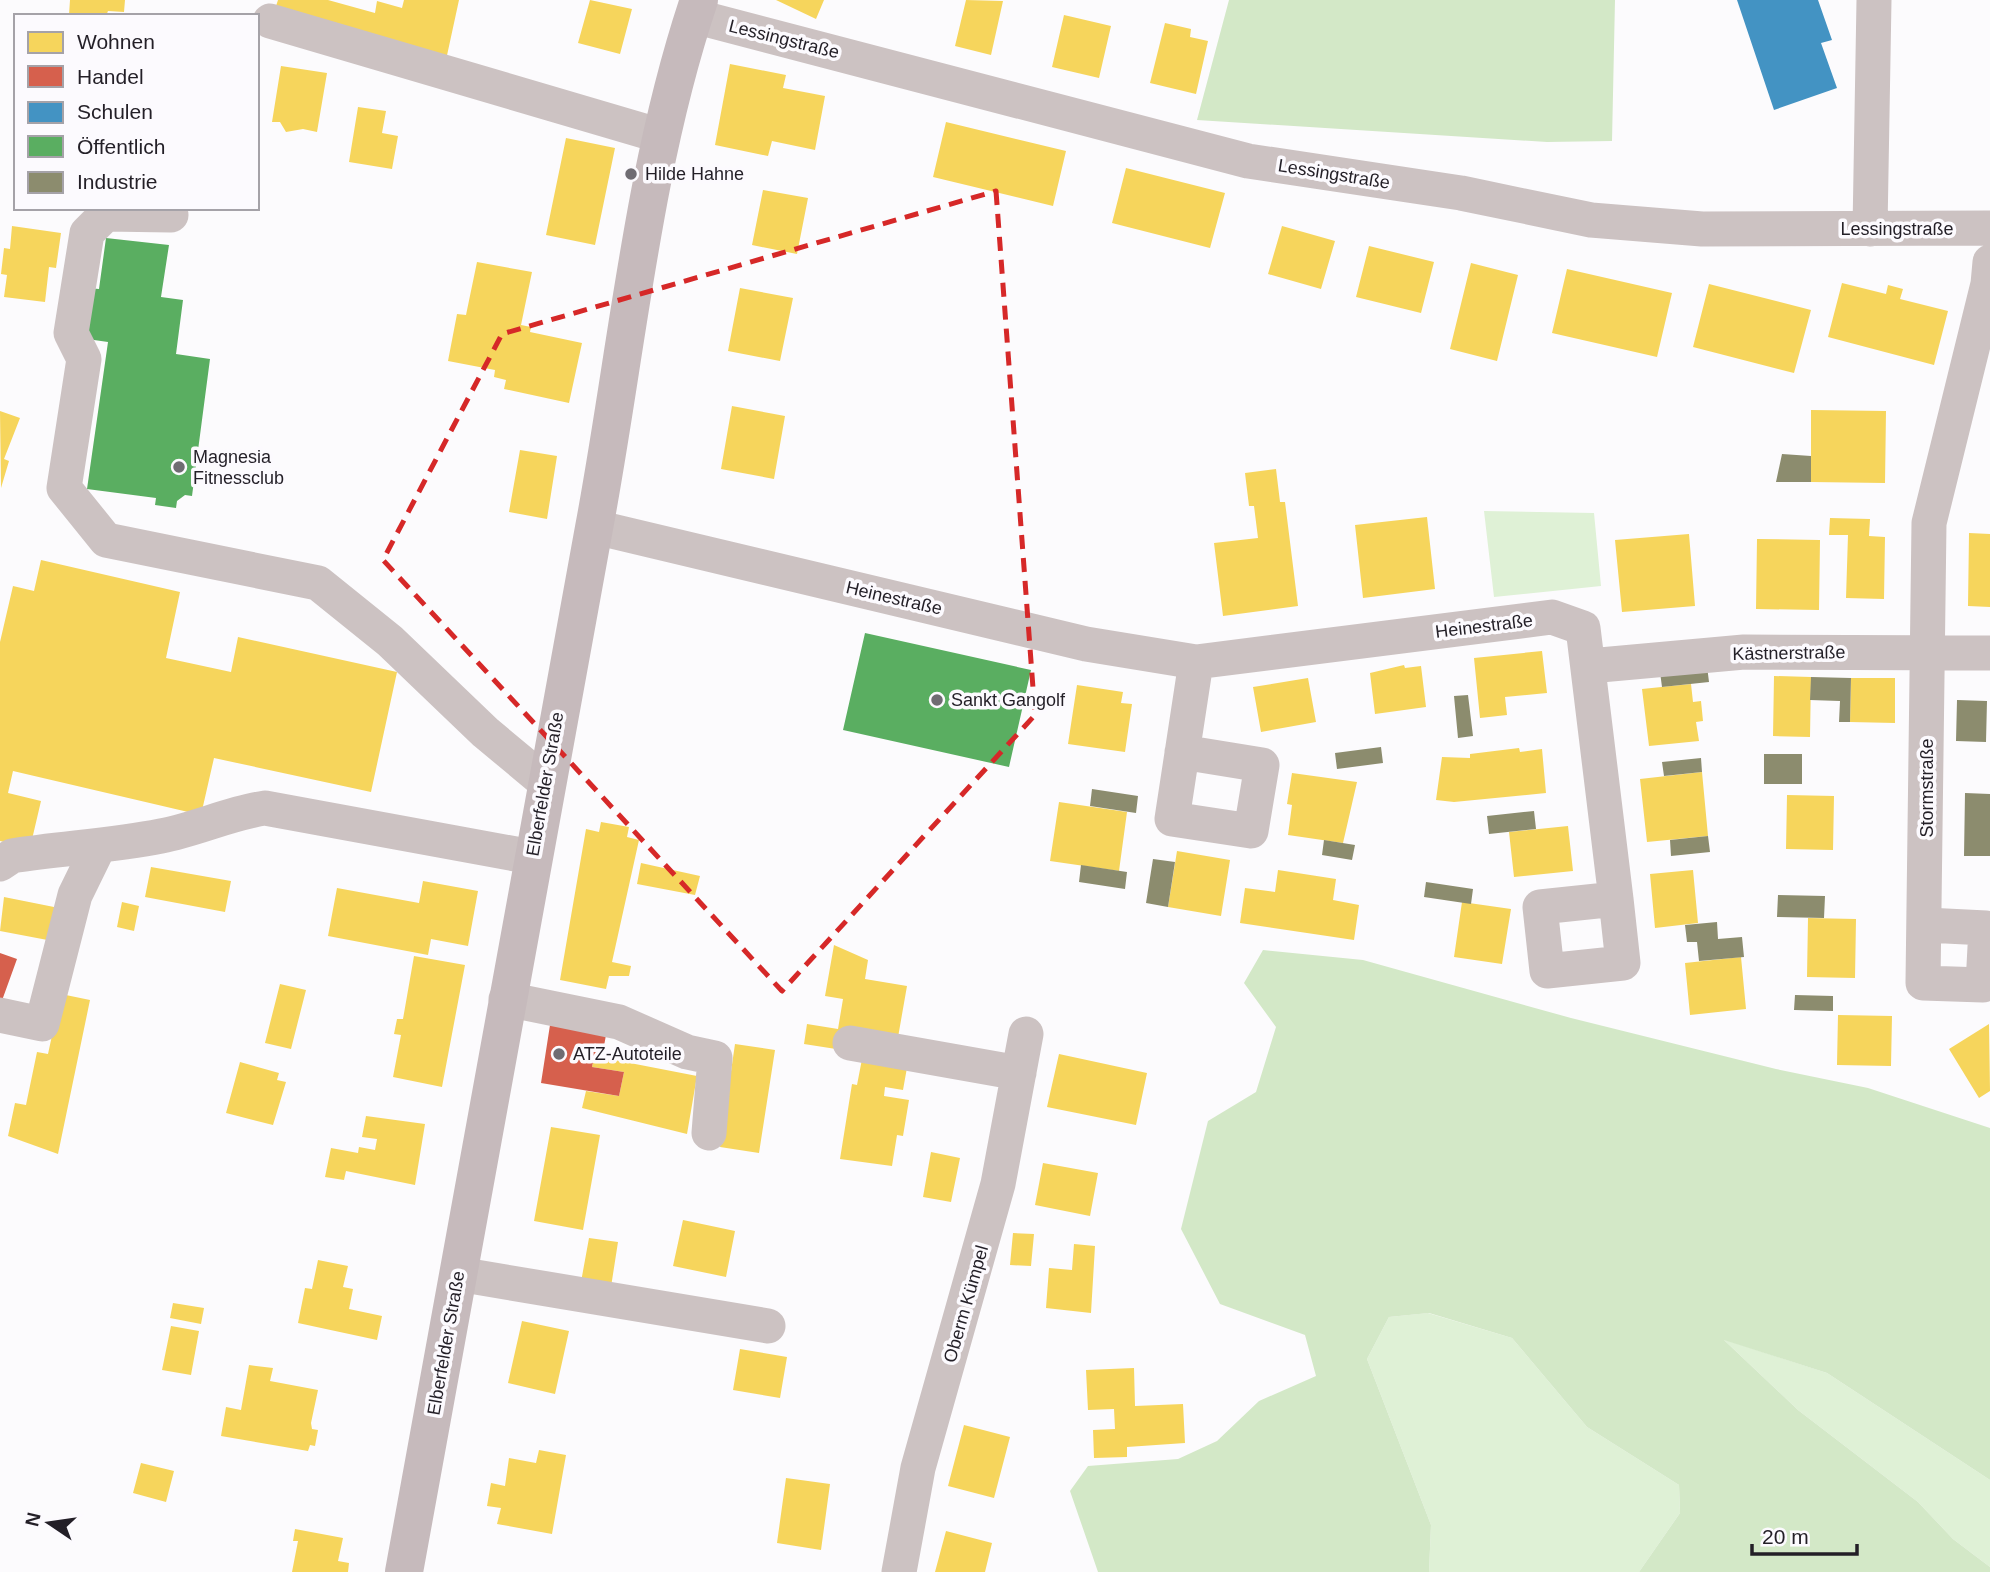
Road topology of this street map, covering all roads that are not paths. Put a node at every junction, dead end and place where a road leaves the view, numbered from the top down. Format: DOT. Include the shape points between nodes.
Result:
graph roads {
  1 [pos="1874,0"];
  2 [pos="697,8"];
  3 [pos="270,21"];
  4 [pos="661,136"];
  5 [pos="171,215"];
  6 [pos="1990,228"];
  7 [pos="1870,229"];
  8 [pos="1990,262"];
  9 [pos="595,527"];
  10 [pos="1928,652"];
  11 [pos="1990,653"];
  12 [pos="1196,662"];
  13 [pos="1589,666"];
  14 [pos="1182,752"];
  15 [pos="545,782"];
  16 [pos="98,848"];
  17 [pos="532,857"];
  18 [pos="0,864"];
  19 [pos="1616,899"];
  20 [pos="1926,925"];
  21 [pos="506,999"];
  22 [pos="0,1015"];
  23 [pos="1026,1034"];
  24 [pos="849,1043"];
  25 [pos="1019,1073"];
  26 [pos="709,1133"];
  27 [pos="458,1274"];
  28 [pos="768,1326"];
  29 [pos="404,1572"];
  30 [pos="899,1572"];
  1 -- 7 [label="street"];
  2 -- 4 [label="main road, Elberfelder Straße"];
  2 -- 7 [label="street, Lessingstraße" via="1248,161 1461,193 1591,220 1702,229"];
  3 -- 4 [label="street"];
  4 -- 9 [label="main road, Elberfelder Straße"];
  5 -- 15 [label="street" via="106,214 87,233 71,333 83,359 64,488 106,540 318,583 390,641"];
  6 -- 7 [label="street, Lessingstraße"];
  8 -- 10 [label="street, Stormstraße" via="1929,523"];
  9 -- 12 [label="street, Heinestraße" via="1086,644"];
  9 -- 15 [label="main road, Elberfelder Straße"];
  10 -- 11 [label="street, Kästnerstraße"];
  10 -- 13 [label="street, Kästnerstraße" via="1744,652"];
  10 -- 20 [label="street, Stormstraße"];
  12 -- 13 [label="street, Heinestraße" via="1552,617 1583,628"];
  12 -- 14 [label="street"];
  13 -- 19 [label="street, Heinestraße"];
  15 -- 17 [label="main road, Elberfelder Straße"];
  16 -- 17 [label="street" via="265,808"];
  16 -- 18 [label="street" via="12,856"];
  16 -- 22 [label="street" via="75,895 42,1024"];
  17 -- 21 [label="main road, Elberfelder Straße"];
  21 -- 26 [label="street" via="619,1022 687,1052 715,1058"];
  21 -- 27 [label="main road, Elberfelder Straße"];
  23 -- 25 [label="street, Oberm Kümpel"];
  24 -- 25 [label="street"];
  25 -- 30 [label="street, Oberm Kümpel" via="986,1231 918,1468"];
  27 -- 28 [label="street"];
  27 -- 29 [label="main road, Elberfelder Straße"];
}
